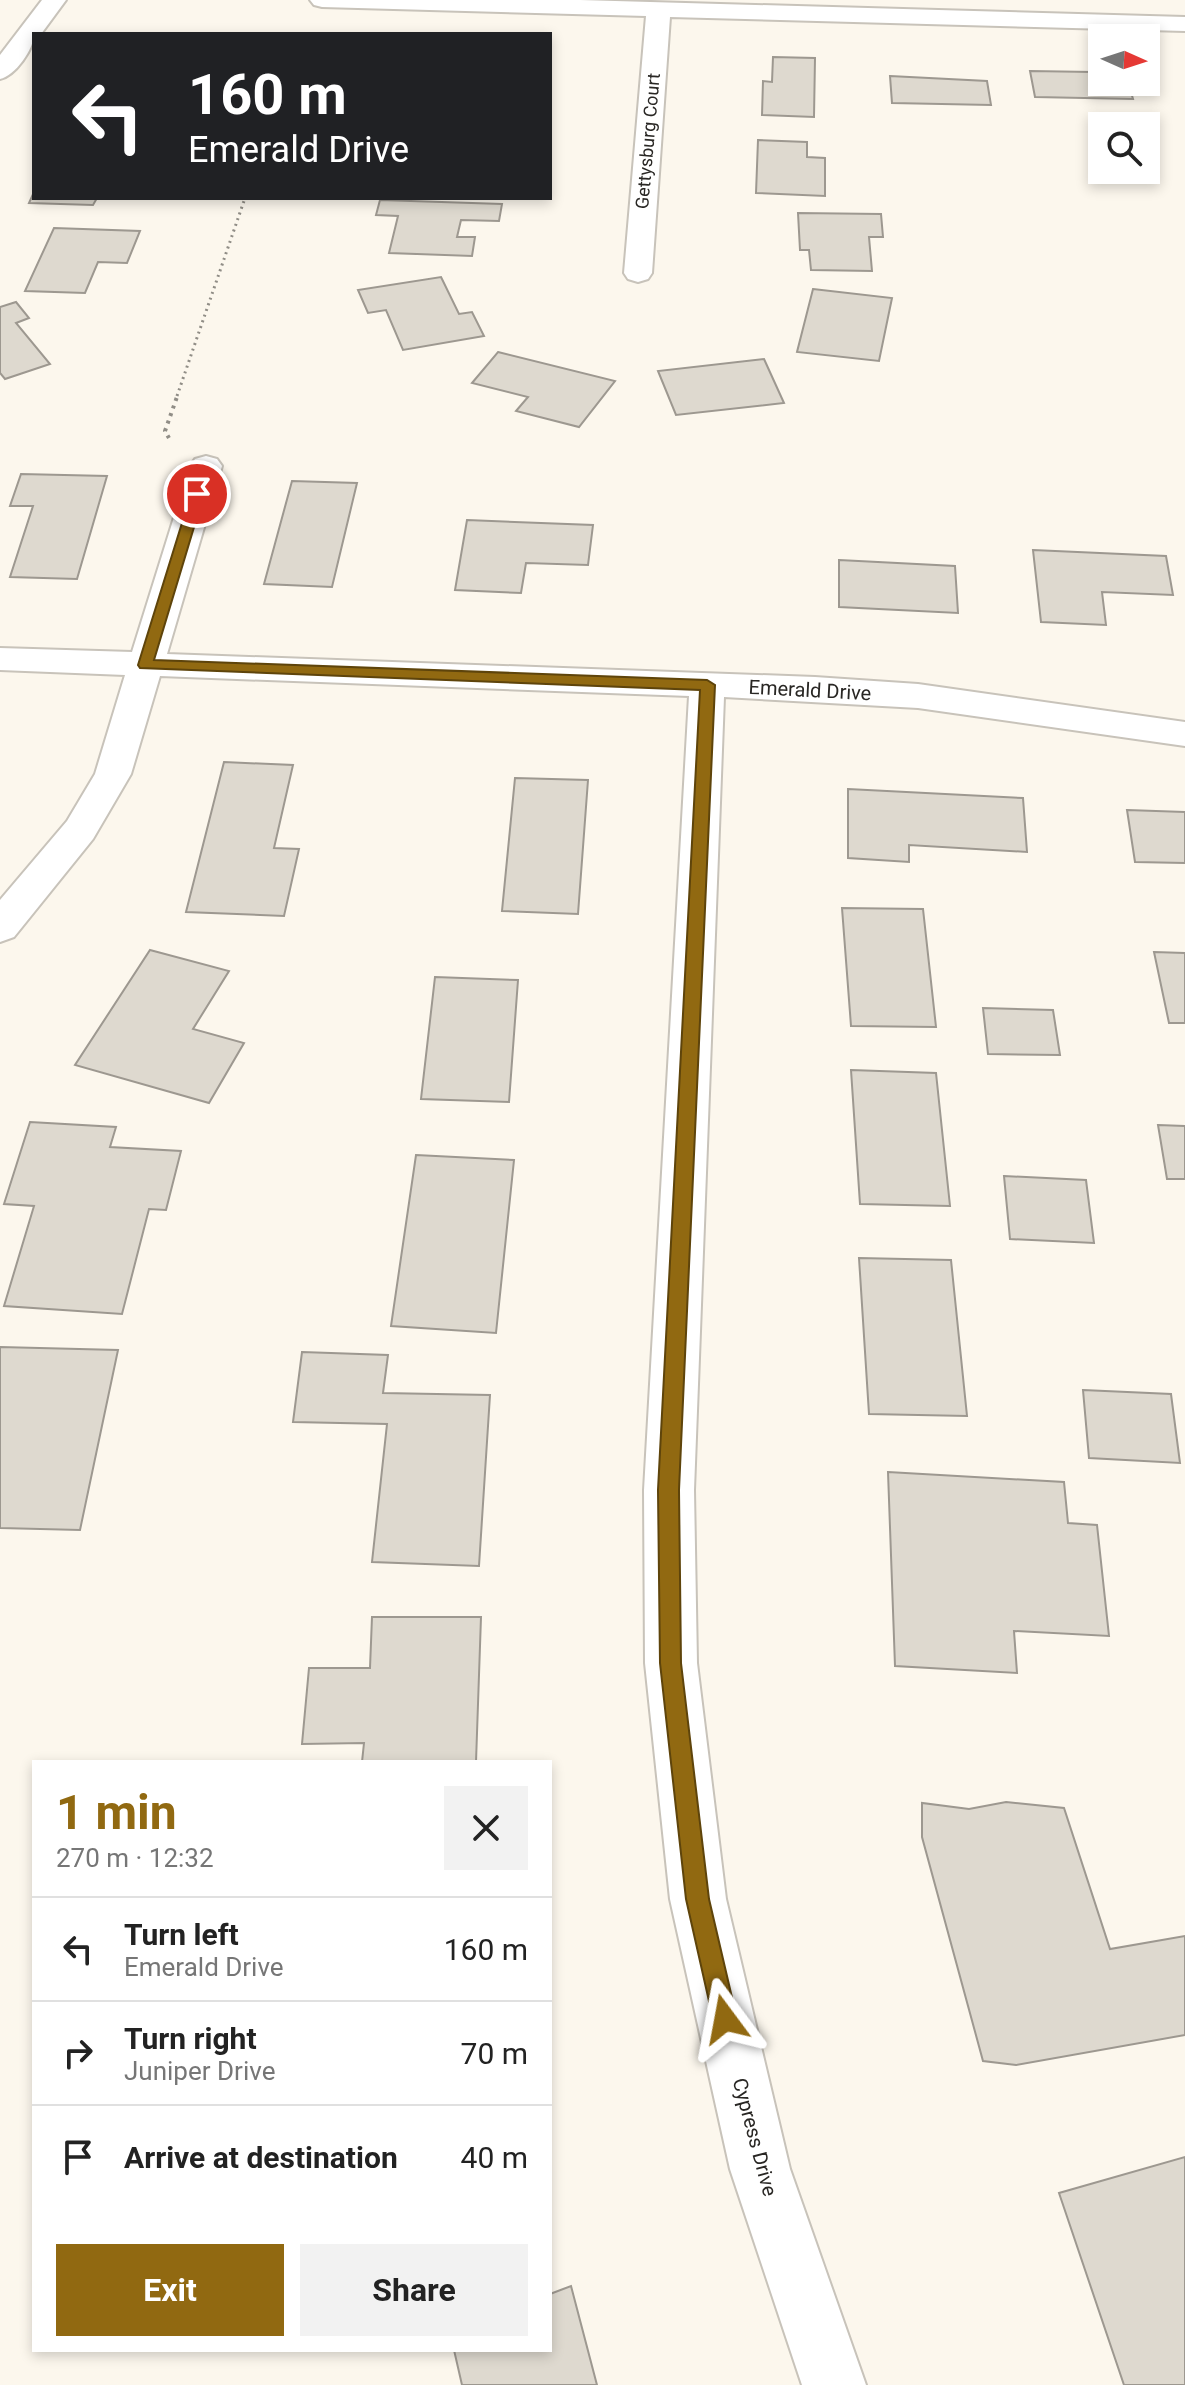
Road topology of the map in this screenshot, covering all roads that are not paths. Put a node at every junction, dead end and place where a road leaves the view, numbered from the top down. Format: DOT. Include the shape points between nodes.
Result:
graph roads {
  1 [pos="54,0"];
  2 [pos="322,0"];
  3 [pos="658,10"];
  4 [pos="1185,24"];
  5 [pos="0,72"];
  6 [pos="638,273"];
  7 [pos="206,466"];
  8 [pos="0,659"];
  9 [pos="145,665"];
  10 [pos="707,685"];
  11 [pos="1185,734"];
  12 [pos="0,927"];
  13 [pos="834,2385"];
  1 -- 5 [label="street"];
  2 -- 3 [label="street"];
  3 -- 4 [label="street"];
  3 -- 6 [label="street, Gettysburg Court"];
  7 -- 9 [label="street"];
  8 -- 9 [label="street, Emerald Drive"];
  9 -- 10 [label="street, Emerald Drive"];
  9 -- 12 [label="street" via="113,774 80,830"];
  10 -- 11 [label="street, Emerald Drive" via="918,696"];
  10 -- 13 [label="street, Cypress Drive" via="669,1490 671,1663 698,1899 760,2169"];
}
